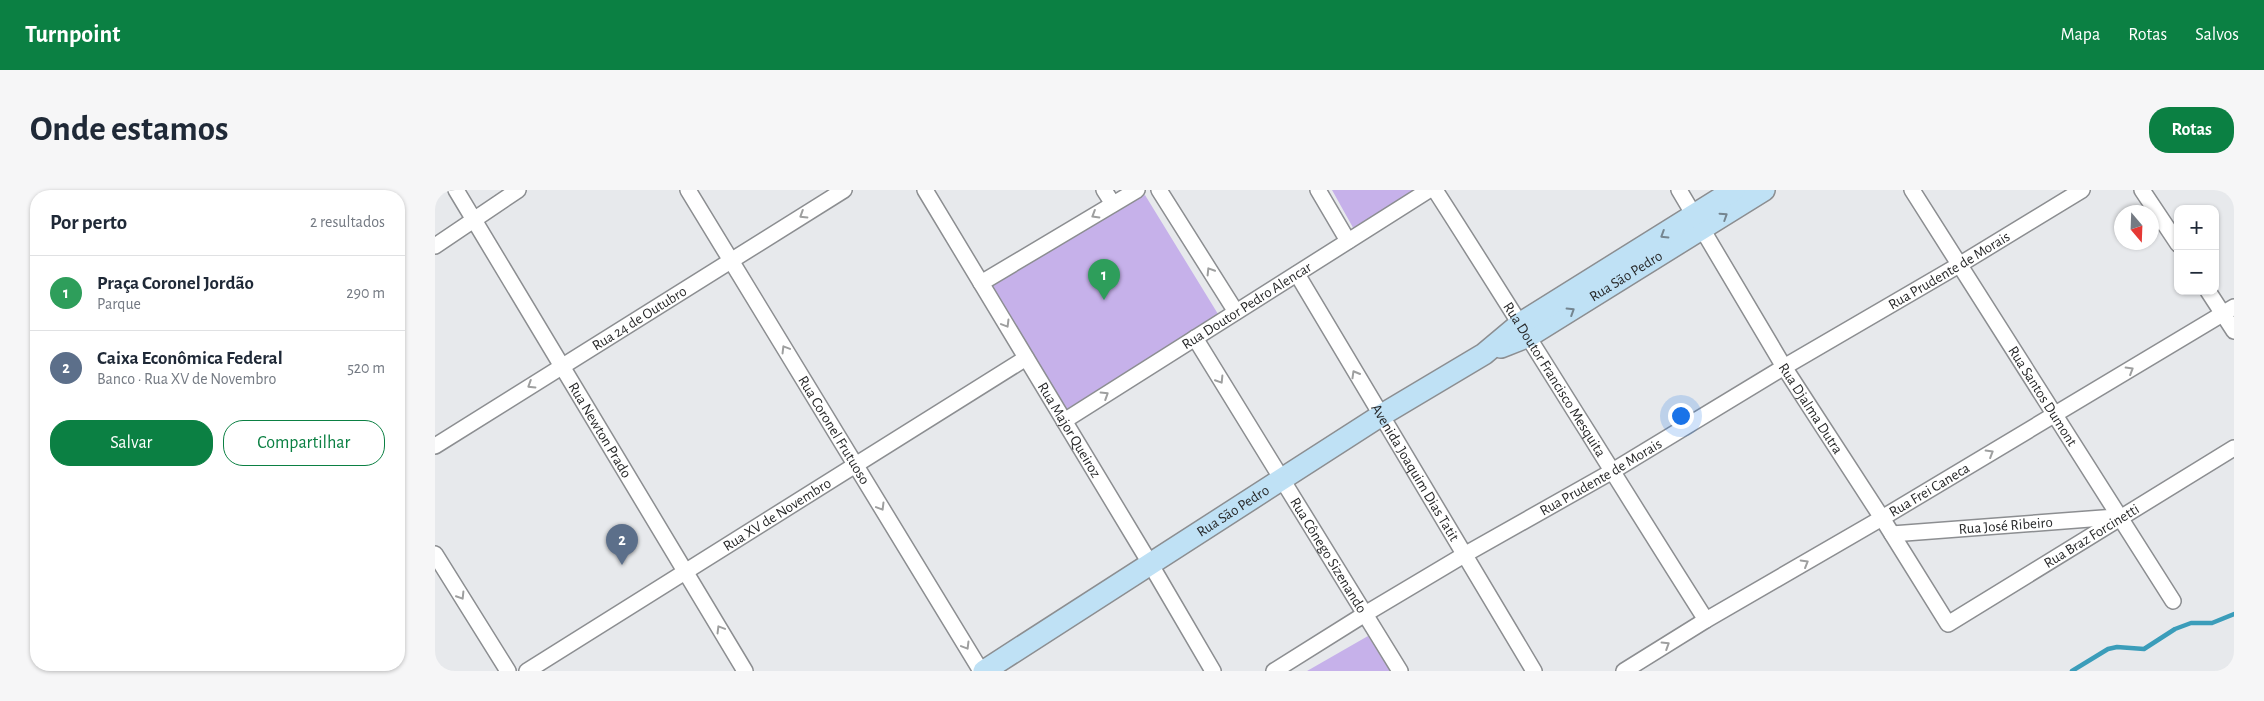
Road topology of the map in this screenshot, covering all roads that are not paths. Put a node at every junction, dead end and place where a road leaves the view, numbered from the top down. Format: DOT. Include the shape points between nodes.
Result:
graph roads {
  1 [pos="456,190"];
  2 [pos="518,190"];
  3 [pos="689,190"];
  4 [pos="845,190"];
  5 [pos="925,190"];
  6 [pos="1104,190"];
  7 [pos="1137,190"];
  8 [pos="1159,190"];
  9 [pos="1318,190"];
  10 [pos="1429,190"];
  11 [pos="1435,190"];
  12 [pos="1679,190"];
  13 [pos="1734,190"];
  14 [pos="1764,190"];
  15 [pos="1912,190"];
  16 [pos="2082,190"];
  17 [pos="2142,190"];
  18 [pos="1113,204"];
  19 [pos="474,219"];
  20 [pos="1699,222"];
  21 [pos="2174,238"];
  22 [pos="1348,241"];
  23 [pos="435,246"];
  24 [pos="731,260"];
  25 [pos="1959,265"];
  26 [pos="1297,274"];
  27 [pos="981,283"];
  28 [pos="2213,295"];
  29 [pos="2229,310"];
  30 [pos="1236,312"];
  31 [pos="1525,330"];
  32 [pos="2234,331"];
  33 [pos="1195,338"];
  34 [pos="1027,358"];
  35 [pos="563,365"];
  36 [pos="1784,367"];
  37 [pos="2055,414"];
  38 [pos="1380,416"];
  39 [pos="1064,421"];
  40 [pos="435,446"];
  41 [pos="2234,448"];
  42 [pos="856,465"];
  43 [pos="1611,472"];
  44 [pos="1281,480"];
  45 [pos="2120,517"];
  46 [pos="1882,518"];
  47 [pos="1892,534"];
  48 [pos="435,554"];
  49 [pos="1464,555"];
  50 [pos="1151,565"];
  51 [pos="685,571"];
  52 [pos="2173,601"];
  53 [pos="1365,614"];
  54 [pos="1706,620"];
  55 [pos="1947,624"];
  56 [pos="508,671"];
  57 [pos="527,671"];
  58 [pos="745,671"];
  59 [pos="982,671"];
  60 [pos="1213,671"];
  61 [pos="1275,671"];
  62 [pos="1400,671"];
  63 [pos="1534,671"];
  64 [pos="1624,671"];
  1 -- 19 [label="street, Rua Newton Prado"];
  2 -- 19 [label="street"];
  3 -- 24 [label="street, Rua Coronel Frutuoso"];
  4 -- 24 [label="street, Rua 24 de Outubro, one-way"];
  5 -- 27 [label="street, Rua Major Queiroz"];
  6 -- 18 [label="street"];
  7 -- 18 [label="street"];
  30 -- 8 [label="street, one-way"];
  9 -- 22 [label="street"];
  10 -- 22 [label="street, Rua Doutor Pedro Alencar"];
  11 -- 31 [label="street, Rua Doutor Francisco Mesquita"];
  12 -- 20 [label="street, Rua Djalma Dutra"];
  13 -- 20 [label="main road, Rua São Pedro"];
  20 -- 14 [label="main road, Rua São Pedro, one-way"];
  15 -- 25 [label="street, Rua Santos Dumont"];
  16 -- 25 [label="street, Rua Prudente de Morais"];
  17 -- 21 [label="street"];
  18 -- 27 [label="street, one-way"];
  19 -- 23 [label="street"];
  19 -- 35 [label="street, Rua Newton Prado"];
  20 -- 31 [label="main road, Rua São Pedro"];
  20 -- 36 [label="street, Rua Djalma Dutra"];
  22 -- 26 [label="street, Rua Doutor Pedro Alencar"];
  24 -- 35 [label="street, Rua 24 de Outubro"];
  42 -- 24 [label="street, Rua Coronel Frutuoso, one-way"];
  25 -- 36 [label="street, Rua Prudente de Morais"];
  25 -- 37 [label="street, Rua Santos Dumont"];
  26 -- 30 [label="street, Rua Doutor Pedro Alencar"];
  38 -- 26 [label="street, Avenida Joaquim Dias Tatit, one-way"];
  27 -- 34 [label="street, Rua Major Queiroz, one-way"];
  28 -- 29 [label="street"];
  29 -- 32 [label="street"];
  37 -- 29 [label="street, Rua Frei Caneca, one-way"];
  30 -- 33 [label="street, Rua Doutor Pedro Alencar"];
  31 -- 38 [label="main road, Rua São Pedro"];
  31 -- 43 [label="street, Rua Doutor Francisco Mesquita"];
  39 -- 33 [label="street, Rua Doutor Pedro Alencar, one-way"];
  33 -- 44 [label="street, Rua Cônego Sizenando, one-way"];
  34 -- 39 [label="street, Rua Major Queiroz"];
  34 -- 42 [label="street, Rua XV de Novembro"];
  35 -- 40 [label="street, Rua 24 de Outubro, one-way"];
  35 -- 51 [label="street, Rua Newton Prado"];
  36 -- 43 [label="street, Rua Prudente de Morais"];
  36 -- 46 [label="street, Rua Djalma Dutra"];
  37 -- 45 [label="street, Rua Santos Dumont"];
  46 -- 37 [label="street, Rua Frei Caneca, one-way"];
  38 -- 44 [label="main road, Rua São Pedro"];
  38 -- 49 [label="street, Avenida Joaquim Dias Tatit"];
  39 -- 50 [label="street, Rua Major Queiroz"];
  41 -- 45 [label="street, Rua Braz Forcinetti"];
  42 -- 51 [label="street, Rua XV de Novembro"];
  42 -- 59 [label="street, Rua Coronel Frutuoso, one-way"];
  43 -- 49 [label="street, Rua Prudente de Morais"];
  43 -- 54 [label="street, Rua Doutor Francisco Mesquita"];
  44 -- 50 [label="main road, Rua São Pedro"];
  44 -- 53 [label="street, Rua Cônego Sizenando"];
  45 -- 47 [label="street, Rua José Ribeiro"];
  45 -- 52 [label="street, Rua Santos Dumont"];
  45 -- 55 [label="street, Rua Braz Forcinetti"];
  46 -- 47 [label="street, Rua Djalma Dutra"];
  54 -- 46 [label="street, Rua Frei Caneca, one-way"];
  47 -- 55 [label="street, Rua Djalma Dutra"];
  48 -- 56 [label="street, one-way"];
  49 -- 53 [label="street, Rua Prudente de Morais"];
  49 -- 63 [label="street, Avenida Joaquim Dias Tatit"];
  50 -- 59 [label="main road, Rua São Pedro"];
  50 -- 60 [label="street, Rua Major Queiroz"];
  51 -- 57 [label="street, Rua XV de Novembro"];
  58 -- 51 [label="street, Rua Newton Prado, one-way"];
  53 -- 61 [label="street, Rua Prudente de Morais"];
  53 -- 62 [label="street, Rua Cônego Sizenando"];
  64 -- 54 [label="street, Rua Frei Caneca, one-way"];
}
